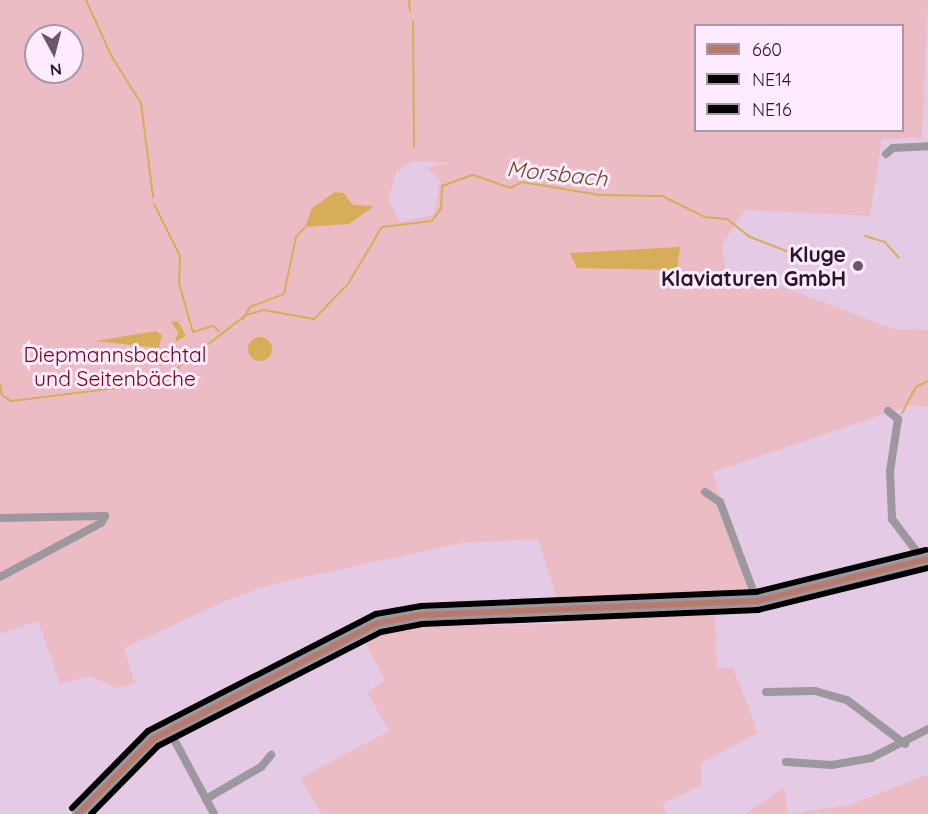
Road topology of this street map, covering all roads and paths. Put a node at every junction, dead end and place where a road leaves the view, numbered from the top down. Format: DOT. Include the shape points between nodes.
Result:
graph roads {
  1 [pos="928,146"];
  2 [pos="886,154"];
  3 [pos="888,411"];
  4 [pos="705,492"];
  5 [pos="0,518"];
  6 [pos="925,560"];
  7 [pos="0,577"];
  8 [pos="757,601"];
  9 [pos="766,692"];
  10 [pos="928,729"];
  11 [pos="169,730"];
  12 [pos="905,744"];
  13 [pos="271,754"];
  14 [pos="786,762"];
  15 [pos="206,799"];
  16 [pos="78,814"];
  17 [pos="214,814"];
  1 -- 2 [label="street" via="893,148"];
  3 -- 6 [label="street" via="898,419 890,471 892,519"];
  4 -- 8 [label="street" via="720,502"];
  5 -- 7 [label="street" via="105,516 101,523"];
  6 -- 8 [label="main road"];
  8 -- 11 [label="main road" via="390,620"];
  9 -- 12 [label="street" via="815,691 847,700"];
  10 -- 12 [label="street"];
  11 -- 15 [label="street"];
  11 -- 16 [label="main road" via="134,753"];
  12 -- 14 [label="street" via="842,764"];
  13 -- 15 [label="street" via="261,767"];
  15 -- 17 [label="street"];
}
